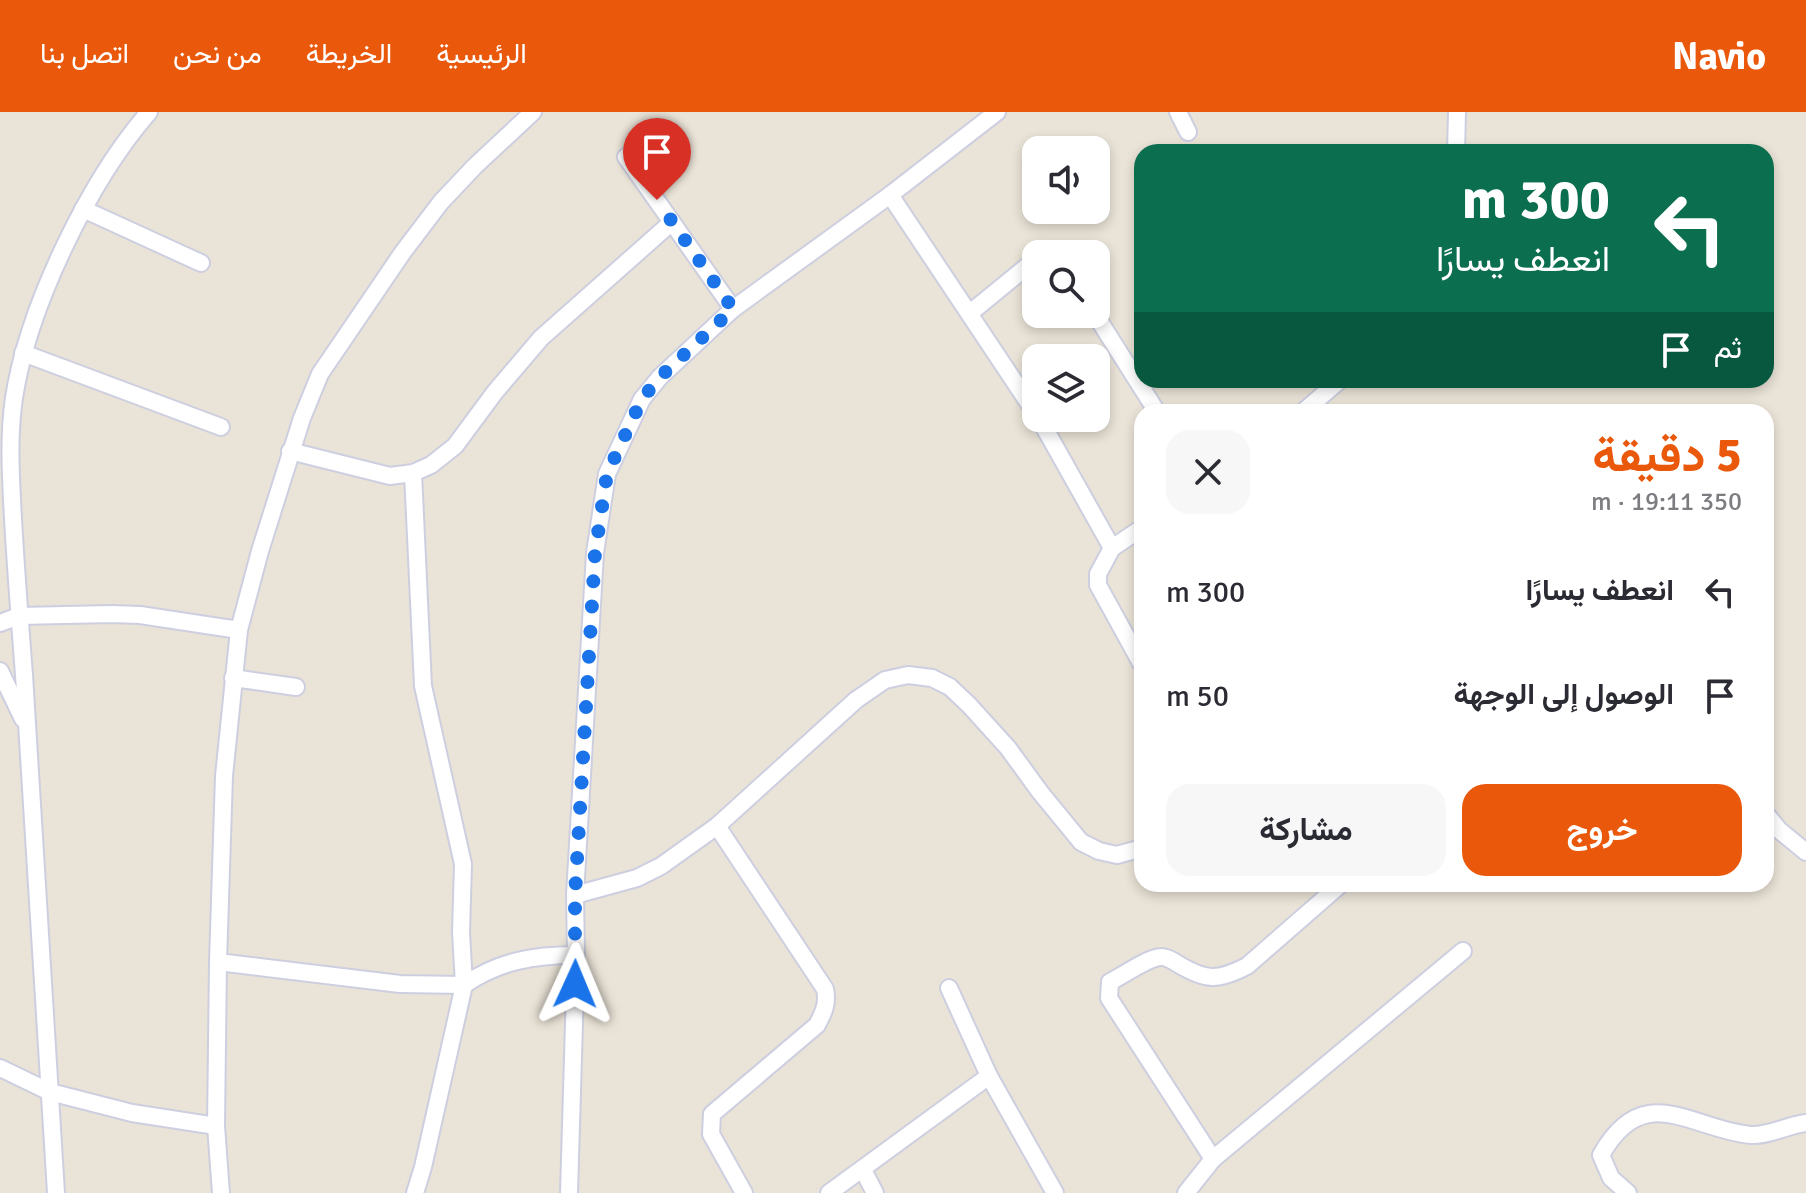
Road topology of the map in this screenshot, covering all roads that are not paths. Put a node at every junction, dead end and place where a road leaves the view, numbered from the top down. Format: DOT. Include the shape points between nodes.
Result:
graph roads {
  1 [pos="149,112"];
  2 [pos="533,112"];
  3 [pos="997,112"];
  4 [pos="1178,112"];
  5 [pos="1457,112"];
  6 [pos="1188,132"];
  7 [pos="1456,144"];
  8 [pos="626,157"];
  9 [pos="890,195"];
  10 [pos="83,209"];
  11 [pos="672,222"];
  12 [pos="201,263"];
  13 [pos="1022,270"];
  14 [pos="733,309"];
  15 [pos="970,313"];
  16 [pos="1104,328"];
  17 [pos="23,353"];
  18 [pos="1134,376"];
  19 [pos="1331,388"];
  20 [pos="1022,393"];
  21 [pos="1312,404"];
  22 [pos="221,427"];
  23 [pos="1046,432"];
  24 [pos="290,451"];
  25 [pos="413,473"];
  26 [pos="1134,533"];
  27 [pos="1112,548"];
  28 [pos="19,616"];
  29 [pos="0,623"];
  30 [pos="239,630"];
  31 [pos="1134,650"];
  32 [pos="0,671"];
  33 [pos="233,678"];
  34 [pos="296,687"];
  35 [pos="27,727"];
  36 [pos="1774,823"];
  37 [pos="717,826"];
  38 [pos="1134,850"];
  39 [pos="1806,852"];
  40 [pos="1332,892"];
  41 [pos="575,895"];
  42 [pos="1463,951"];
  43 [pos="576,955"];
  44 [pos="218,962"];
  45 [pos="464,985"];
  46 [pos="949,988"];
  47 [pos="0,1068"];
  48 [pos="989,1076"];
  49 [pos="50,1092"];
  50 [pos="1806,1123"];
  51 [pos="216,1126"];
  52 [pos="1213,1159"];
  53 [pos="863,1170"];
  54 [pos="56,1193"];
  55 [pos="221,1193"];
  56 [pos="415,1193"];
  57 [pos="569,1193"];
  58 [pos="744,1193"];
  59 [pos="829,1193"];
  60 [pos="875,1193"];
  61 [pos="1055,1193"];
  62 [pos="1186,1193"];
  63 [pos="1628,1193"];
  1 -- 10 [label="street"];
  2 -- 24 [label="street" via="441,202 395,263 320,374"];
  3 -- 9 [label="street"];
  4 -- 6 [label="street"];
  5 -- 7 [label="street"];
  8 -- 11 [label="street"];
  9 -- 14 [label="street"];
  9 -- 15 [label="street"];
  10 -- 12 [label="street"];
  10 -- 17 [label="street"];
  11 -- 14 [label="street"];
  11 -- 25 [label="street" via="541,338 444,457"];
  13 -- 15 [label="street"];
  14 -- 41 [label="street" via="642,399 607,474 595,553"];
  15 -- 20 [label="street"];
  16 -- 18 [label="street"];
  17 -- 22 [label="street"];
  17 -- 28 [label="street" via="10,459"];
  19 -- 21 [label="street"];
  23 -- 27 [label="street"];
  24 -- 25 [label="street" via="382,475"];
  24 -- 30 [label="street"];
  25 -- 45 [label="street" via="423,686 463,864"];
  26 -- 27 [label="street"];
  27 -- 31 [label="street" via="1098,585"];
  28 -- 29 [label="street"];
  28 -- 30 [label="street" via="140,615"];
  28 -- 35 [label="street"];
  30 -- 33 [label="street"];
  32 -- 35 [label="street"];
  33 -- 34 [label="street"];
  33 -- 44 [label="street"];
  35 -- 49 [label="street"];
  36 -- 39 [label="street"];
  37 -- 38 [label="street" via="856,700 885,680 908,675 932,678 960,696 1081,842 1117,855"];
  37 -- 41 [label="street" via="637,878"];
  37 -- 58 [label="street" via="827,998 817,1025 712,1114 711,1134"];
  40 -- 52 [label="street" via="1232,974 1199,977 1169,958 1157,957 1110,982 1109,998"];
  41 -- 43 [label="street"];
  42 -- 52 [label="street"];
  43 -- 45 [label="street" via="539,955 503,964"];
  43 -- 57 [label="street"];
  44 -- 45 [label="street" via="400,984"];
  44 -- 51 [label="street"];
  45 -- 56 [label="street"];
  46 -- 48 [label="street"];
  47 -- 49 [label="street"];
  48 -- 53 [label="street"];
  48 -- 61 [label="street"];
  49 -- 51 [label="street" via="132,1113"];
  49 -- 54 [label="street"];
  50 -- 63 [label="street" via="1753,1135 1655,1112 1634,1120 1613,1134 1601,1155 1611,1178"];
  51 -- 55 [label="street"];
  52 -- 62 [label="street"];
  53 -- 59 [label="street"];
  53 -- 60 [label="street"];
}
